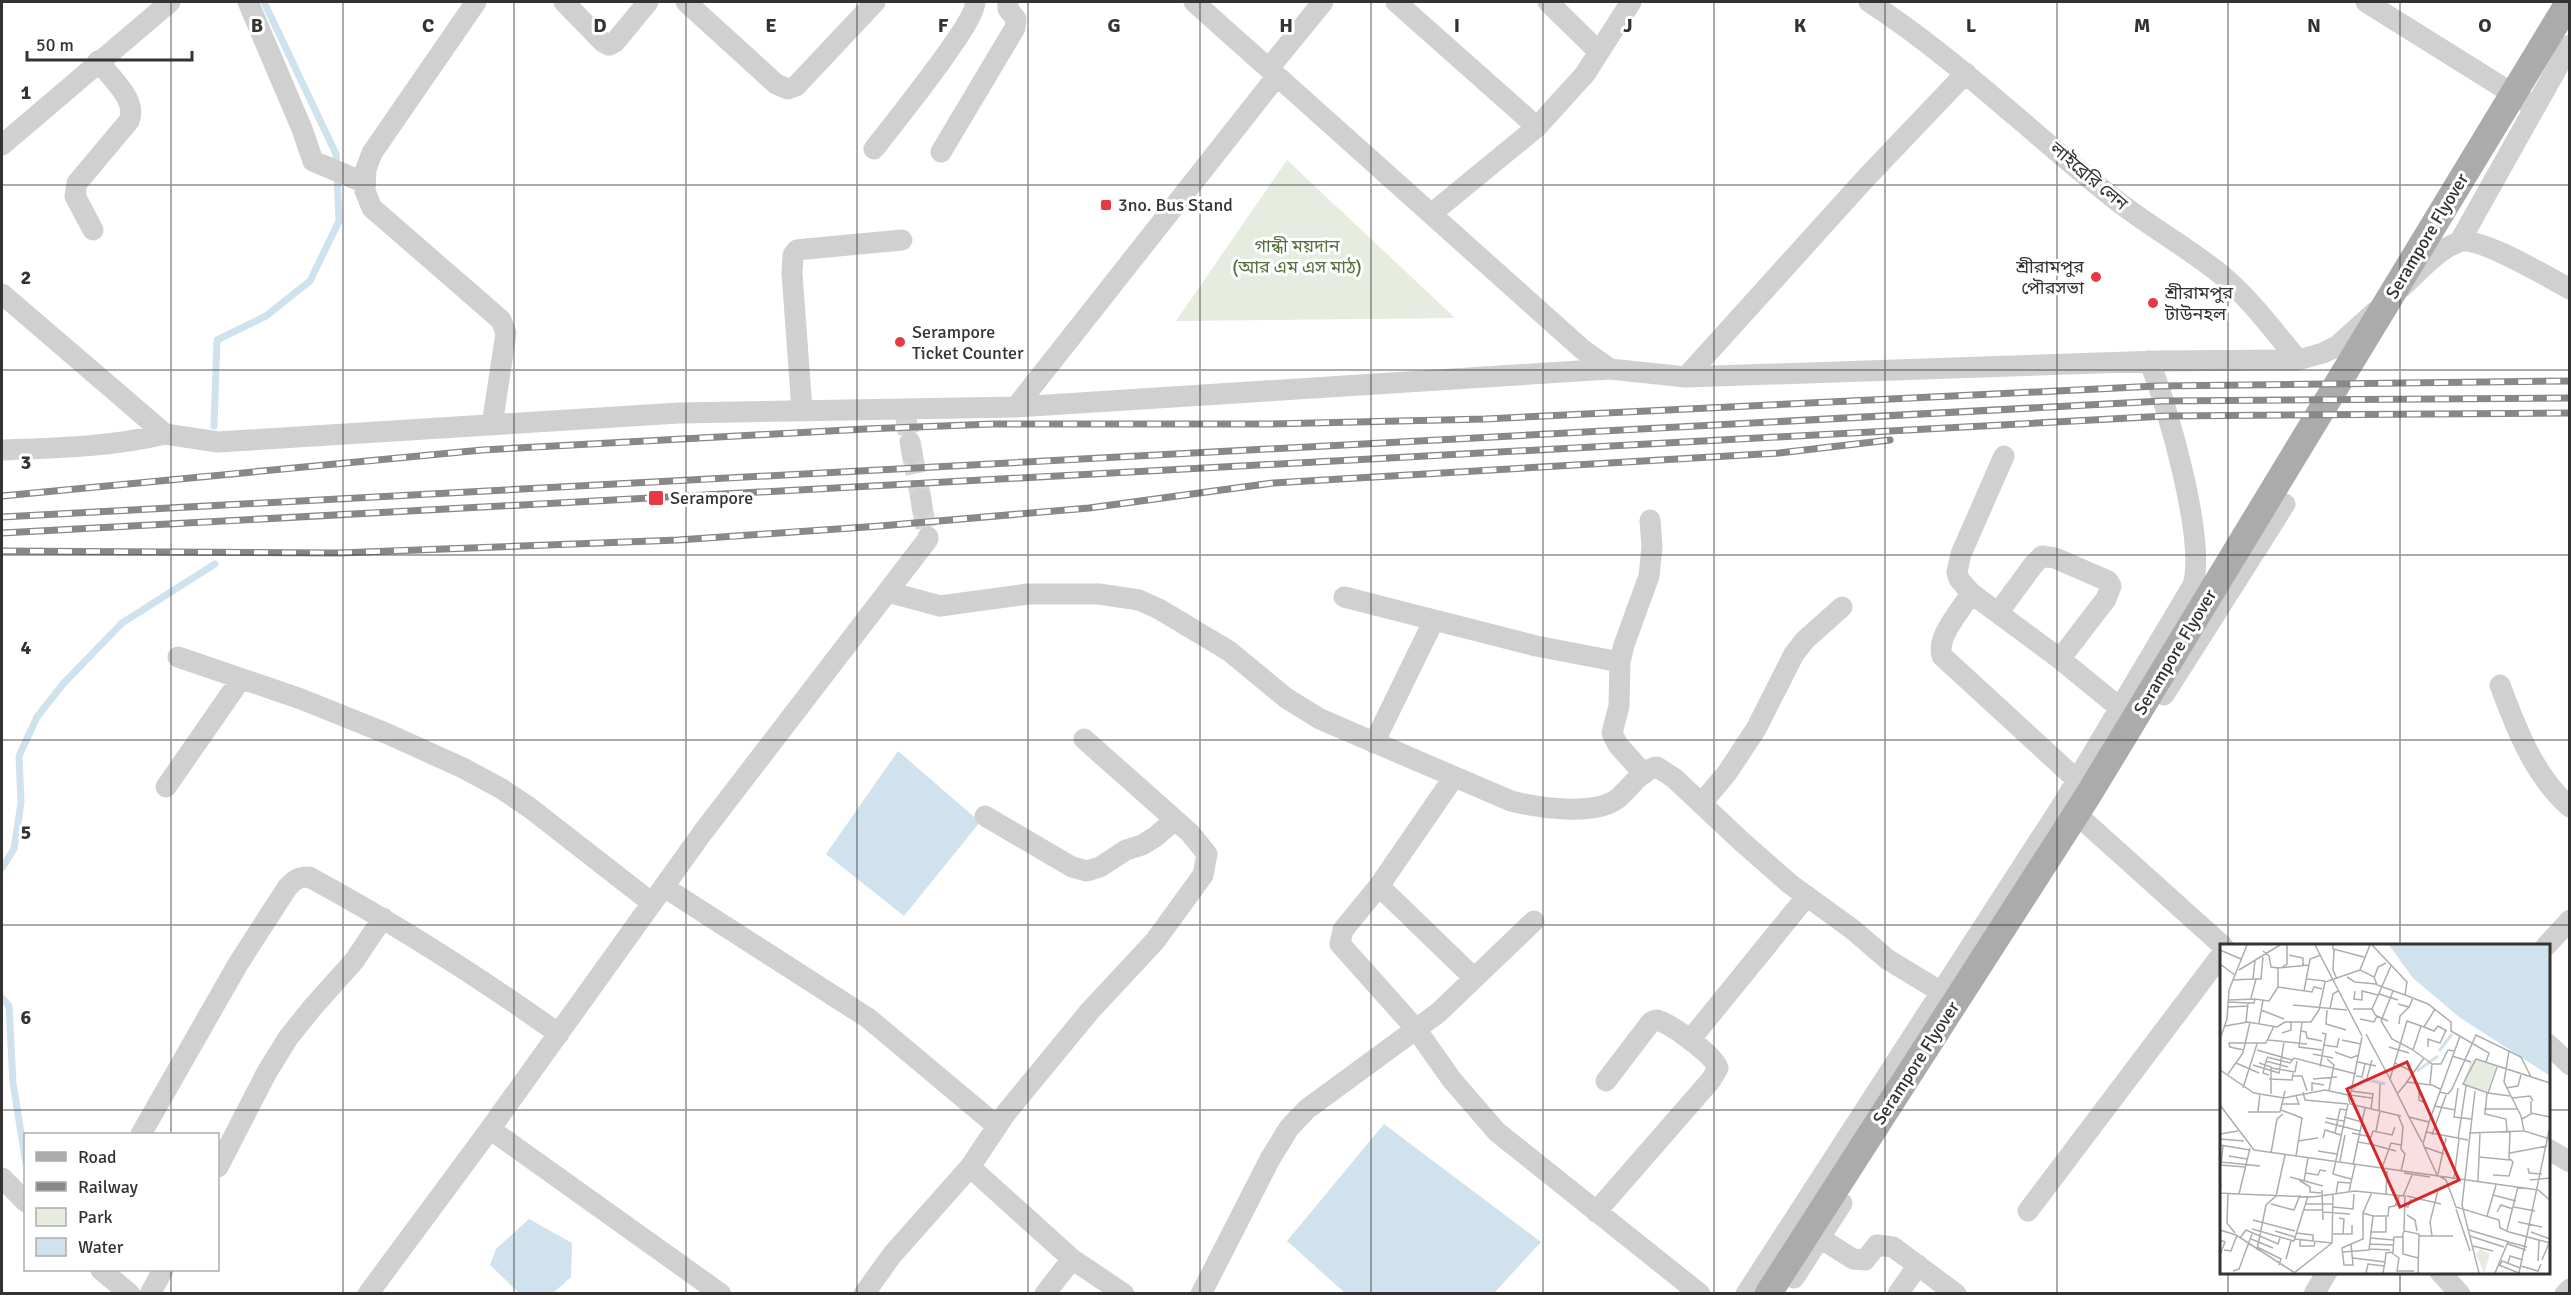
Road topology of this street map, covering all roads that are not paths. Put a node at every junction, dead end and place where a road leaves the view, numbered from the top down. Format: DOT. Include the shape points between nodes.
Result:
graph roads {
  1 [pos="170,2"];
  2 [pos="248,2"];
  3 [pos="476,2"];
  4 [pos="648,2"];
  5 [pos="686,2"];
  6 [pos="875,2"];
  7 [pos="975,2"];
  8 [pos="1008,2"];
  9 [pos="1194,2"];
  10 [pos="1323,2"];
  11 [pos="1396,2"];
  12 [pos="1548,2"];
  13 [pos="1631,2"];
  14 [pos="1869,2"];
  15 [pos="2366,2"];
  16 [pos="2568,2"];
  17 [pos="568,3"];
  18 [pos="2570,45"];
  19 [pos="1599,52"];
  20 [pos="98,61"];
  21 [pos="1273,72"];
  22 [pos="1966,73"];
  23 [pos="2534,107"];
  24 [pos="1537,128"];
  25 [pos="2,145"];
  26 [pos="874,149"];
  27 [pos="941,152"];
  28 [pos="365,183"];
  29 [pos="1431,214"];
  30 [pos="93,230"];
  31 [pos="902,240"];
  32 [pos="2460,242"];
  33 [pos="2570,289"];
  34 [pos="2,294"];
  35 [pos="2298,360"];
  36 [pos="2148,362"];
  37 [pos="1610,369"];
  38 [pos="1686,377"];
  39 [pos="1016,407"];
  40 [pos="802,411"];
  41 [pos="492,425"];
  42 [pos="165,434"];
  43 [pos="2,450"];
  44 [pos="2004,456"];
  45 [pos="2285,504"];
  46 [pos="1650,520"];
  47 [pos="928,538"];
  48 [pos="888,592"];
  49 [pos="1971,594"];
  50 [pos="1344,597"];
  51 [pos="1842,607"];
  52 [pos="1998,613"];
  53 [pos="1434,620"];
  54 [pos="178,657"];
  55 [pos="2060,659"];
  56 [pos="1620,662"];
  57 [pos="241,679"];
  58 [pos="2500,685"];
  59 [pos="2120,708"];
  60 [pos="1084,739"];
  61 [pos="1374,743"];
  62 [pos="1644,774"];
  63 [pos="1454,777"];
  64 [pos="2077,780"];
  65 [pos="166,787"];
  66 [pos="1701,804"];
  67 [pos="2570,807"];
  68 [pos="985,816"];
  69 [pos="1175,820"];
  70 [pos="2084,821"];
  71 [pos="1379,886"];
  72 [pos="658,895"];
  73 [pos="1807,896"];
  74 [pos="383,918"];
  75 [pos="2570,920"];
  76 [pos="1534,921"];
  77 [pos="2222,944"];
  78 [pos="2547,944"];
  79 [pos="2220,957"];
  80 [pos="1474,978"];
  81 [pos="1941,992"];
  82 [pos="1416,1029"];
  83 [pos="559,1034"];
  84 [pos="1690,1040"];
  85 [pos="2550,1046"];
  86 [pos="2570,1065"];
  87 [pos="1606,1081"];
  88 [pos="997,1126"];
  89 [pos="490,1129"];
  90 [pos="142,1133"];
  91 [pos="2550,1150"];
  92 [pos="2570,1162"];
  93 [pos="219,1165"];
  94 [pos="970,1167"];
  95 [pos="2,1178"];
  96 [pos="24,1200"];
  97 [pos="2028,1211"];
  98 [pos="1596,1212"];
  99 [pos="1820,1238"];
  100 [pos="1072,1259"];
  101 [pos="1918,1265"];
  102 [pos="103,1271"];
  103 [pos="162,1271"];
  104 [pos="2326,1274"];
  105 [pos="2442,1274"];
  106 [pos="2570,1289"];
  107 [pos="130,1293"];
  108 [pos="150,1293"];
  109 [pos="368,1293"];
  110 [pos="719,1293"];
  111 [pos="864,1293"];
  112 [pos="1045,1293"];
  113 [pos="1124,1293"];
  114 [pos="1201,1293"];
  115 [pos="1700,1293"];
  116 [pos="1746,1293"];
  117 [pos="1768,1293"];
  118 [pos="1784,1293"];
  119 [pos="1898,1293"];
  120 [pos="1956,1293"];
  121 [pos="2314,1293"];
  122 [pos="2460,1293"];
  123 [pos="2565,1293"];
  1 -- 20 [label="street"];
  2 -- 28 [label="street" via="313,161"];
  3 -- 28 [label="street" via="380,138 366,169"];
  4 -- 17 [label="street" via="609,45"];
  5 -- 6 [label="street" via="776,84 788,89 796,86"];
  7 -- 26 [label="street" via="949,49"];
  8 -- 27 [label="street" via="1016,20 1015,28"];
  9 -- 21 [label="street"];
  10 -- 21 [label="street"];
  11 -- 24 [label="street"];
  12 -- 19 [label="street"];
  13 -- 19 [label="street"];
  14 -- 22 [label="street, লাইব্রেরি লেন"];
  15 -- 23 [label="street"];
  16 -- 117 [label="main road, Serampore Flyover" via="2087,797"];
  18 -- 23 [label="street"];
  19 -- 24 [label="street" via="1585,74"];
  20 -- 25 [label="street"];
  20 -- 30 [label="street" via="126,97 132,113 76,183 75,196"];
  21 -- 29 [label="street"];
  21 -- 39 [label="street"];
  22 -- 35 [label="street, লাইব্রেরি লেন" via="2122,205 2219,273"];
  22 -- 38 [label="street"];
  23 -- 32 [label="street"];
  24 -- 29 [label="street"];
  28 -- 41 [label="street" via="366,198 372,208 505,326"];
  29 -- 37 [label="street" via="1582,350"];
  31 -- 40 [label="street" via="797,250 794,255"];
  32 -- 33 [label="street" via="2472,241 2492,248"];
  32 -- 35 [label="street" via="2436,258 2337,346"];
  34 -- 42 [label="street"];
  35 -- 36 [label="street"];
  36 -- 38 [label="street"];
  36 -- 59 [label="street" via="2183,475 2196,576"];
  37 -- 38 [label="street"];
  37 -- 39 [label="street"];
  39 -- 40 [label="street"];
  40 -- 41 [label="street" via="679,413"];
  41 -- 42 [label="street" via="218,442"];
  42 -- 43 [label="street" via="121,443"];
  44 -- 49 [label="street" via="1958,565 1959,579"];
  45 -- 70 [label="street"];
  46 -- 56 [label="street" via="1649,576"];
  47 -- 48 [label="street"];
  48 -- 61 [label="street" via="940,606 1028,594 1098,594 1139,600 1229,651 1286,698 1320,720"];
  48 -- 72 [label="street"];
  49 -- 52 [label="street"];
  49 -- 64 [label="street" via="1944,634 1940,643 1942,656"];
  50 -- 53 [label="street"];
  51 -- 66 [label="street" via="1794,654 1756,729"];
  52 -- 55 [label="street"];
  52 -- 55 [label="street" via="2042,556 2049,555 2108,581 2111,586 2106,599"];
  53 -- 56 [label="street"];
  53 -- 61 [label="street"];
  54 -- 57 [label="street"];
  55 -- 59 [label="street"];
  56 -- 62 [label="street" via="1613,739"];
  57 -- 65 [label="street"];
  57 -- 72 [label="street" via="388,734 463,768 502,789"];
  58 -- 67 [label="street" via="2530,755 2547,783"];
  59 -- 64 [label="street"];
  60 -- 69 [label="street"];
  61 -- 63 [label="street"];
  62 -- 63 [label="street" via="1617,799 1591,809 1525,805"];
  62 -- 66 [label="street" via="1653,768 1662,770"];
  63 -- 71 [label="street"];
  64 -- 81 [label="street"];
  66 -- 73 [label="street"];
  68 -- 69 [label="street" via="1072,867 1087,871 1142,845"];
  69 -- 88 [label="street" via="1202,844 1207,854 1203,875 1155,941 1089,1012"];
  70 -- 77 [label="street"];
  70 -- 99 [label="street"];
  71 -- 80 [label="street"];
  71 -- 82 [label="street" via="1343,930 1340,944"];
  72 -- 83 [label="street"];
  72 -- 88 [label="street" via="868,1018"];
  73 -- 81 [label="street" via="1887,959"];
  73 -- 84 [label="street"];
  74 -- 83 [label="street"];
  74 -- 90 [label="street" via="309,877 294,880 238,964"];
  74 -- 93 [label="street" via="354,961 288,1038"];
  75 -- 78 [label="street"];
  76 -- 80 [label="street"];
  79 -- 97 [label="street"];
  80 -- 82 [label="street"];
  81 -- 116 [label="street"];
  82 -- 98 [label="street" via="1490,1125"];
  82 -- 114 [label="street" via="1307,1109 1289,1128"];
  83 -- 89 [label="street"];
  84 -- 87 [label="street" via="1666,1023 1651,1022"];
  84 -- 98 [label="street" via="1717,1063 1717,1073"];
  85 -- 86 [label="street"];
  88 -- 94 [label="street"];
  89 -- 109 [label="street"];
  89 -- 110 [label="street"];
  91 -- 92 [label="street"];
  94 -- 100 [label="street"];
  94 -- 111 [label="street" via="892,1255"];
  95 -- 96 [label="street"];
  98 -- 115 [label="street"];
  99 -- 101 [label="street" via="1853,1259 1865,1260 1877,1245 1893,1246"];
  99 -- 118 [label="street"];
  100 -- 112 [label="street"];
  100 -- 113 [label="street"];
  101 -- 119 [label="street"];
  101 -- 120 [label="street"];
  102 -- 107 [label="street"];
  103 -- 108 [label="street"];
  104 -- 121 [label="street"];
  105 -- 122 [label="street"];
  106 -- 123 [label="street"];
}
